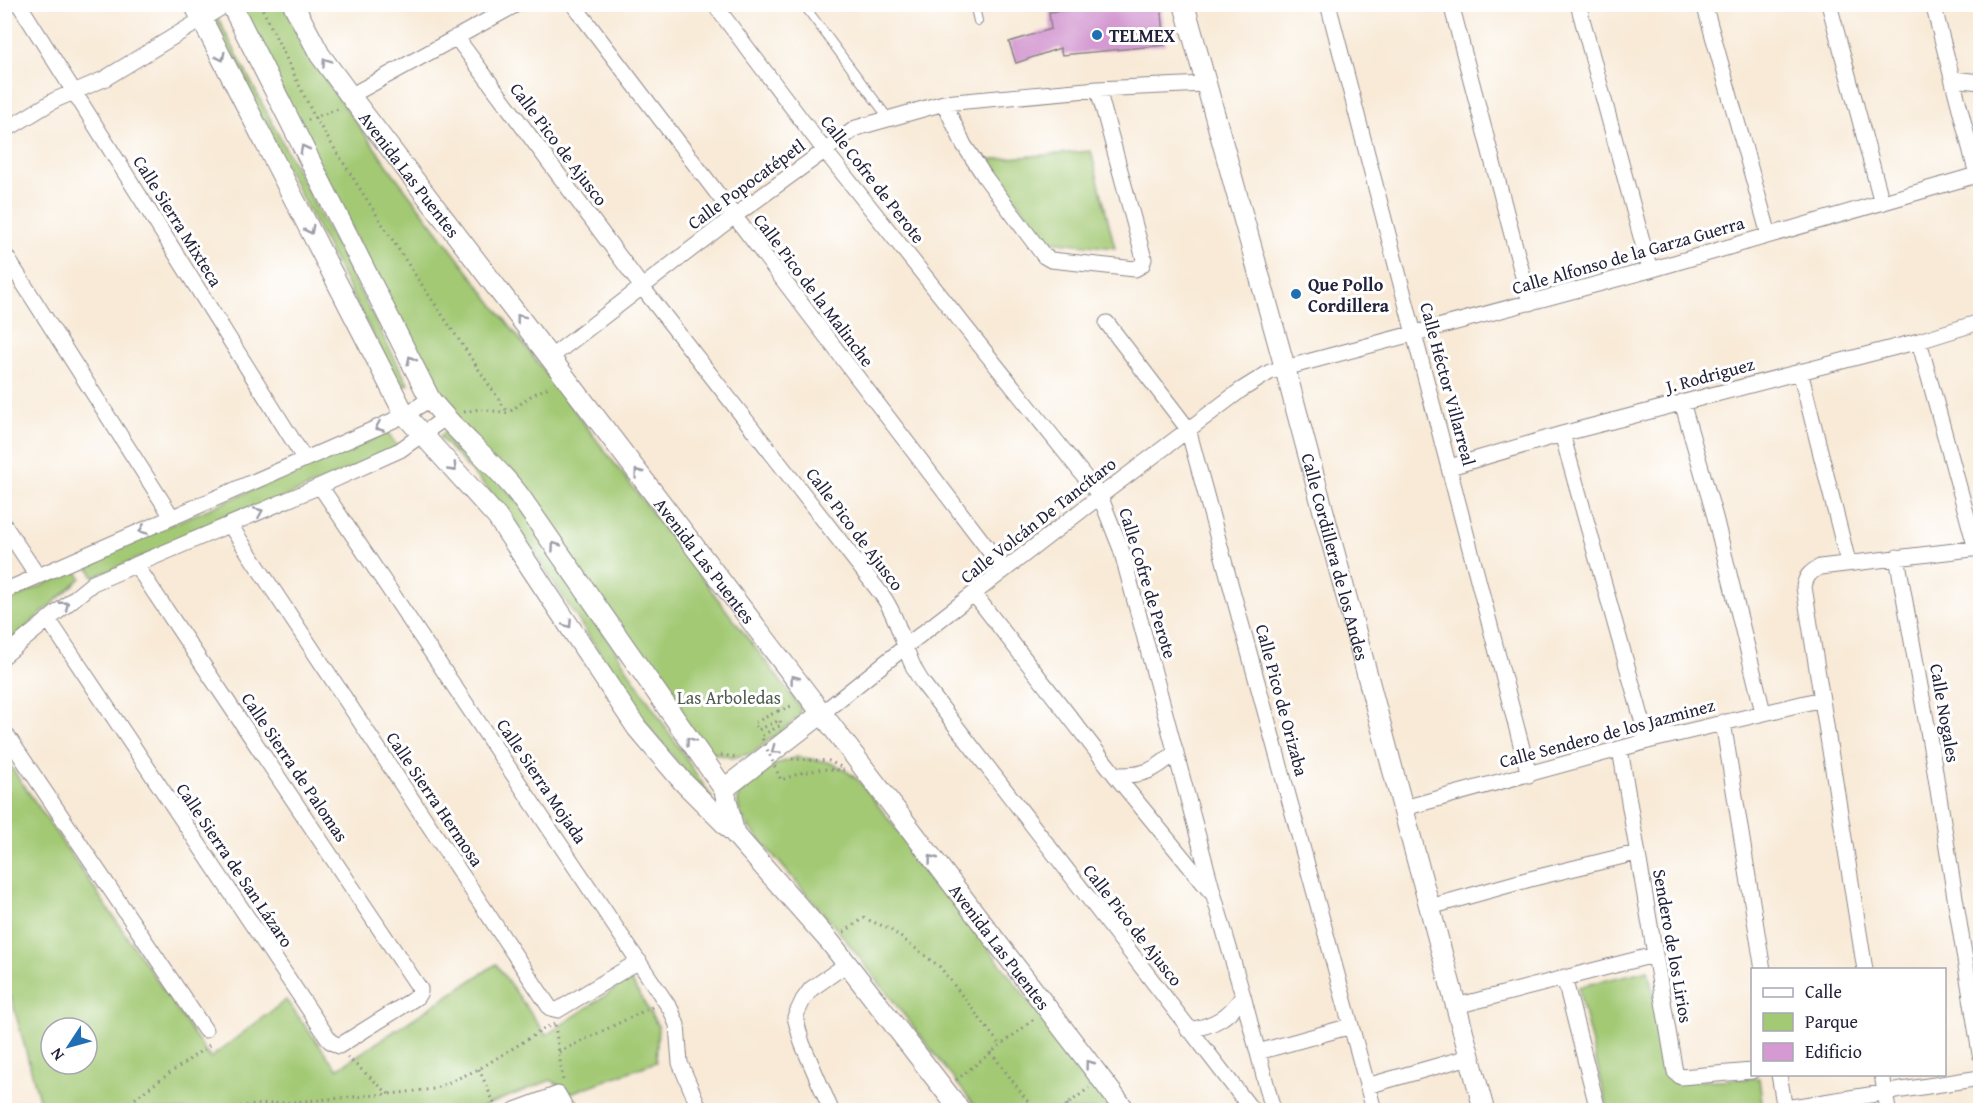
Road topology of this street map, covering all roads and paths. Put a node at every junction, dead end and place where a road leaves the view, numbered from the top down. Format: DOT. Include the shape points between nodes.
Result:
graph roads {
  1 [pos="19,4"];
  2 [pos="229,4"];
  3 [pos="260,4"];
  4 [pos="293,4"];
  5 [pos="517,4"];
  6 [pos="573,4"];
  7 [pos="714,4"];
  8 [pos="803,4"];
  9 [pos="974,4"];
  10 [pos="1184,4"];
  11 [pos="1328,4"];
  12 [pos="1451,4"];
  13 [pos="1578,4"];
  14 [pos="1704,4"];
  15 [pos="1829,4"];
  16 [pos="1933,4"];
  17 [pos="198,12"];
  18 [pos="978,21"];
  19 [pos="456,37"];
  20 [pos="1953,79"];
  21 [pos="1980,82"];
  22 [pos="1205,84"];
  23 [pos="1098,89"];
  24 [pos="73,92"];
  25 [pos="352,98"];
  26 [pos="944,103"];
  27 [pos="315,118"];
  28 [pos="889,119"];
  29 [pos="306,121"];
  30 [pos="4,131"];
  31 [pos="825,151"];
  32 [pos="1979,175"];
  33 [pos="1882,203"];
  34 [pos="733,217"];
  35 [pos="1768,236"];
  36 [pos="4,254"];
  37 [pos="1650,270"];
  38 [pos="642,287"];
  39 [pos="1530,303"];
  40 [pos="1980,322"];
  41 [pos="1107,323"];
  42 [pos="1414,335"];
  43 [pos="1919,340"];
  44 [pos="551,357"];
  45 [pos="1285,368"];
  46 [pos="1800,371"];
  47 [pos="555,384"];
  48 [pos="430,399"];
  49 [pos="1682,402"];
  50 [pos="508,413"];
  51 [pos="405,415"];
  52 [pos="445,418"];
  53 [pos="1188,429"];
  54 [pos="421,434"];
  55 [pos="1562,434"];
  56 [pos="304,458"];
  57 [pos="1450,467"];
  58 [pos="320,486"];
  59 [pos="1100,496"];
  60 [pos="172,517"];
  61 [pos="4,525"];
  62 [pos="230,525"];
  63 [pos="1978,548"];
  64 [pos="81,557"];
  65 [pos="1898,557"];
  66 [pos="1848,562"];
  67 [pos="136,564"];
  68 [pos="1004,570"];
  69 [pos="37,575"];
  70 [pos="93,583"];
  71 [pos="4,591"];
  72 [pos="974,594"];
  73 [pos="48,619"];
  74 [pos="906,646"];
  75 [pos="4,656"];
  76 [pos="1822,699"];
  77 [pos="778,711"];
  78 [pos="1763,712"];
  79 [pos="821,714"];
  80 [pos="1723,722"];
  81 [pos="784,728"];
  82 [pos="4,730"];
  83 [pos="776,734"];
  84 [pos="769,740"];
  85 [pos="1648,741"];
  86 [pos="761,747"];
  87 [pos="1620,749"];
  88 [pos="1176,752"];
  89 [pos="715,753"];
  90 [pos="742,756"];
  91 [pos="788,760"];
  92 [pos="779,762"];
  93 [pos="771,767"];
  94 [pos="1115,774"];
  95 [pos="1529,774"];
  96 [pos="724,789"];
  97 [pos="1404,808"];
  98 [pos="734,833"];
  99 [pos="1636,853"];
  100 [pos="1214,896"];
  101 [pos="1430,907"];
  102 [pos="841,934"];
  103 [pos="1654,955"];
  104 [pos="639,961"];
  105 [pos="847,964"];
  106 [pos="1763,968"];
  107 [pos="1865,968"];
  108 [pos="1564,977"];
  109 [pos="1243,996"];
  110 [pos="665,1001"];
  111 [pos="1456,1006"];
  112 [pos="1040,1015"];
  113 [pos="556,1016"];
  114 [pos="1351,1026"];
  115 [pos="205,1030"];
  116 [pos="1188,1030"];
  117 [pos="1000,1045"];
  118 [pos="339,1046"];
  119 [pos="559,1052"];
  120 [pos="991,1052"];
  121 [pos="1258,1052"];
  122 [pos="1980,1054"];
  123 [pos="1469,1057"];
  124 [pos="479,1069"];
  125 [pos="1751,1071"];
  126 [pos="1779,1076"];
  127 [pos="1882,1076"];
  128 [pos="1980,1078"];
  129 [pos="1093,1085"];
  130 [pos="1367,1086"];
  131 [pos="961,1088"];
  132 [pos="1885,1092"];
  133 [pos="389,1094"];
  134 [pos="559,1094"];
  135 [pos="1067,1104"];
  136 [pos="1785,1109"];
  137 [pos="121,1110"];
  138 [pos="198,1110"];
  139 [pos="497,1110"];
  140 [pos="515,1110"];
  141 [pos="567,1110"];
  142 [pos="700,1110"];
  143 [pos="831,1110"];
  144 [pos="960,1110"];
  145 [pos="1034,1110"];
  146 [pos="1060,1110"];
  147 [pos="1072,1110"];
  148 [pos="1125,1110"];
  149 [pos="1252,1110"];
  150 [pos="1273,1110"];
  151 [pos="1374,1110"];
  152 [pos="1484,1110"];
  153 [pos="1598,1110"];
  154 [pos="1888,1110"];
  1 -- 24 [label="street, Calle Sierra Mixteca"];
  2 -- 17 [label="street"];
  48 -- 2 [label="street, one-way"];
  3 -- 27 [label="path"];
  25 -- 4 [label="street, Avenida Las Puentes, one-way" via="320,55"];
  5 -- 19 [label="street"];
  6 -- 34 [label="street, Calle Pico de la Malinche"];
  7 -- 31 [label="street, Calle Cofre de Perote"];
  8 -- 28 [label="lane"];
  9 -- 18 [label="lane"];
  10 -- 22 [label="street, Calle Cordillera de los Andes"];
  11 -- 42 [label="street, Calle Héctor Villarreal"];
  12 -- 39 [label="street"];
  13 -- 37 [label="street"];
  14 -- 35 [label="street"];
  15 -- 33 [label="street"];
  16 -- 20 [label="street"];
  17 -- 24 [label="street" via="104,79"];
  17 -- 51 [label="street, one-way"];
  19 -- 25 [label="street"];
  19 -- 38 [label="street, Calle Pico de Ajusco"];
  20 -- 21 [label="street"];
  20 -- 32 [label="street"];
  22 -- 23 [label="street, Calle Popocatépetl"];
  22 -- 45 [label="street, Calle Cordillera de los Andes"];
  23 -- 26 [label="street, Calle Popocatépetl"];
  23 -- 26 [label="street" via="1144,259 1142,266 1135,269 1044,256 985,177"];
  24 -- 30 [label="street"];
  24 -- 56 [label="street, Calle Sierra Mixteca"];
  25 -- 27 [label="path" via="345,107"];
  44 -- 25 [label="street, Avenida Las Puentes, one-way"];
  26 -- 28 [label="street, Calle Popocatépetl"];
  27 -- 29 [label="path"];
  27 -- 50 [label="path"];
  28 -- 31 [label="street, Calle Popocatépetl" via="856,128"];
  31 -- 34 [label="street, Calle Popocatépetl"];
  31 -- 59 [label="street, Calle Cofre de Perote"];
  32 -- 33 [label="street, Calle Alfonso de la Garza Guerra"];
  33 -- 35 [label="street, Calle Alfonso de la Garza Guerra"];
  34 -- 38 [label="street, Calle Popocatépetl"];
  34 -- 68 [label="street, Calle Pico de la Malinche"];
  35 -- 37 [label="street, Calle Alfonso de la Garza Guerra"];
  36 -- 60 [label="street"];
  37 -- 39 [label="street, Calle Alfonso de la Garza Guerra"];
  38 -- 44 [label="street, Calle Popocatépetl"];
  38 -- 74 [label="street, Calle Pico de Ajusco" via="882,595"];
  39 -- 42 [label="street, Calle Alfonso de la Garza Guerra"];
  40 -- 43 [label="street, J. Rodriguez"];
  41 -- 53 [label="street, Calle Pico de Orizaba"];
  42 -- 45 [label="street, Calle Alfonso de la Garza Guerra"];
  42 -- 57 [label="street, Calle Héctor Villarreal"];
  43 -- 46 [label="street, J. Rodriguez"];
  43 -- 63 [label="street"];
  79 -- 44 [label="street, Avenida Las Puentes, one-way"];
  45 -- 53 [label="street, Calle Volcán De Tancítaro" via="1257,378"];
  45 -- 97 [label="street, Calle Cordillera de los Andes"];
  46 -- 49 [label="street, J. Rodriguez"];
  46 -- 66 [label="street"];
  47 -- 50 [label="path"];
  48 -- 51 [label="street"];
  48 -- 52 [label="street"];
  49 -- 55 [label="street, J. Rodriguez"];
  49 -- 78 [label="street"];
  50 -- 52 [label="path" via="480,410"];
  51 -- 54 [label="street"];
  51 -- 56 [label="street, one-way"];
  52 -- 54 [label="street"];
  96 -- 52 [label="street, one-way" via="519,495"];
  53 -- 59 [label="street, Calle Volcán De Tancítaro"];
  53 -- 114 [label="street, Calle Pico de Orizaba"];
  54 -- 58 [label="street" via="400,450"];
  54 -- 98 [label="street, one-way" via="497,517 637,728"];
  55 -- 57 [label="street, J. Rodriguez"];
  55 -- 85 [label="street"];
  56 -- 60 [label="street"];
  57 -- 95 [label="street, Calle Héctor Villarreal"];
  62 -- 58 [label="street, one-way"];
  58 -- 104 [label="street, Calle Sierra Mojada"];
  59 -- 68 [label="street, Calle Volcán De Tancítaro"];
  59 -- 88 [label="street, Calle Cofre de Perote" via="1121,549"];
  60 -- 64 [label="street, one-way"];
  61 -- 69 [label="street"];
  62 -- 67 [label="street"];
  62 -- 113 [label="street, Calle Sierra Hermosa"];
  63 -- 65 [label="street"];
  64 -- 69 [label="street"];
  64 -- 70 [label="street"];
  65 -- 66 [label="street"];
  65 -- 122 [label="street, Calle Nogales"];
  66 -- 76 [label="street" via="1820,567 1808,575 1804,587"];
  67 -- 70 [label="street"];
  67 -- 118 [label="street, Calle Sierra de Palomas" via="418,986 417,997"];
  68 -- 72 [label="street, Calle Volcán De Tancítaro"];
  69 -- 71 [label="street"];
  73 -- 70 [label="street, one-way"];
  72 -- 74 [label="street, Calle Volcán De Tancítaro"];
  72 -- 94 [label="street"];
  73 -- 75 [label="street"];
  73 -- 118 [label="street, Calle Sierra de San Lázaro" via="330,1041"];
  74 -- 79 [label="street, Calle Volcán De Tancítaro"];
  74 -- 116 [label="street, Calle Pico de Ajusco" via="925,686"];
  76 -- 78 [label="street, Calle Sendero de los Jazminez"];
  76 -- 107 [label="street"];
  77 -- 91 [label="path, bridge" via="754,723 758,730 780,720 781,725 761,736 782,780 823,769 846,770 829,761 797,757"];
  78 -- 80 [label="street, Calle Sendero de los Jazminez"];
  79 -- 96 [label="street, one-way"];
  148 -- 79 [label="street, Avenida Las Puentes, one-way"];
  80 -- 85 [label="street, Calle Sendero de los Jazminez"];
  80 -- 106 [label="street"];
  81 -- 83 [label="path"];
  82 -- 115 [label="street"];
  84 -- 86 [label="path"];
  85 -- 87 [label="street, Calle Sendero de los Jazminez"];
  87 -- 95 [label="street, Calle Sendero de los Jazminez"];
  87 -- 99 [label="street, Sendero de los Lirios"];
  88 -- 94 [label="street" via="1149,772 1137,776"];
  88 -- 100 [label="street, Calle Cofre de Perote"];
  89 -- 90 [label="path" via="731,758"];
  92 -- 93 [label="path"];
  94 -- 100 [label="street"];
  95 -- 97 [label="street, Calle Sendero de los Jazminez"];
  96 -- 98 [label="street"];
  97 -- 101 [label="street, Calle Cordillera de los Andes"];
  98 -- 105 [label="street"];
  99 -- 101 [label="street"];
  99 -- 103 [label="street, Sendero de los Lirios"];
  100 -- 109 [label="street, Calle Cofre de Perote"];
  101 -- 111 [label="street, Calle Cordillera de los Andes"];
  102 -- 117 [label="path" via="864,918 890,929 940,968"];
  103 -- 108 [label="street"];
  103 -- 125 [label="street, Sendero de los Lirios" via="1676,1075"];
  104 -- 110 [label="street, Calle Sierra Mojada"];
  104 -- 113 [label="street"];
  105 -- 143 [label="street" via="811,989 795,1017"];
  105 -- 144 [label="street"];
  108 -- 111 [label="street"];
  108 -- 153 [label="street"];
  109 -- 116 [label="street" via="1225,1018 1205,1028"];
  109 -- 121 [label="street, Calle Cofre de Perote"];
  110 -- 119 [label="path"];
  110 -- 142 [label="street, Calle Sierra Mojada" via="677,1025 680,1063"];
  111 -- 123 [label="street, Calle Cordillera de los Andes"];
  112 -- 117 [label="path"];
  113 -- 119 [label="path"];
  113 -- 124 [label="path" via="550,1027"];
  114 -- 121 [label="street"];
  114 -- 130 [label="street, Calle Pico de Orizaba"];
  115 -- 137 [label="path" via="213,1043"];
  116 -- 149 [label="street, Calle Pico de Ajusco"];
  117 -- 120 [label="path"];
  118 -- 133 [label="path" via="345,1056"];
  119 -- 134 [label="path" via="563,1080"];
  120 -- 131 [label="path" via="955,1081"];
  120 -- 145 [label="path"];
  121 -- 150 [label="street, Calle Cofre de Perote"];
  123 -- 130 [label="street"];
  123 -- 152 [label="street, Calle Cordillera de los Andes"];
  124 -- 133 [label="path" via="434,1089"];
  124 -- 139 [label="path"];
  126 -- 136 [label="street"];
  127 -- 132 [label="street"];
  128 -- 132 [label="street"];
  129 -- 135 [label="path"];
  130 -- 151 [label="street, Calle Pico de Orizaba"];
  132 -- 136 [label="street"];
  132 -- 154 [label="street"];
  133 -- 138 [label="path"];
  134 -- 140 [label="street"];
  134 -- 141 [label="street"];
  135 -- 146 [label="path"];
  135 -- 147 [label="path"];
}
